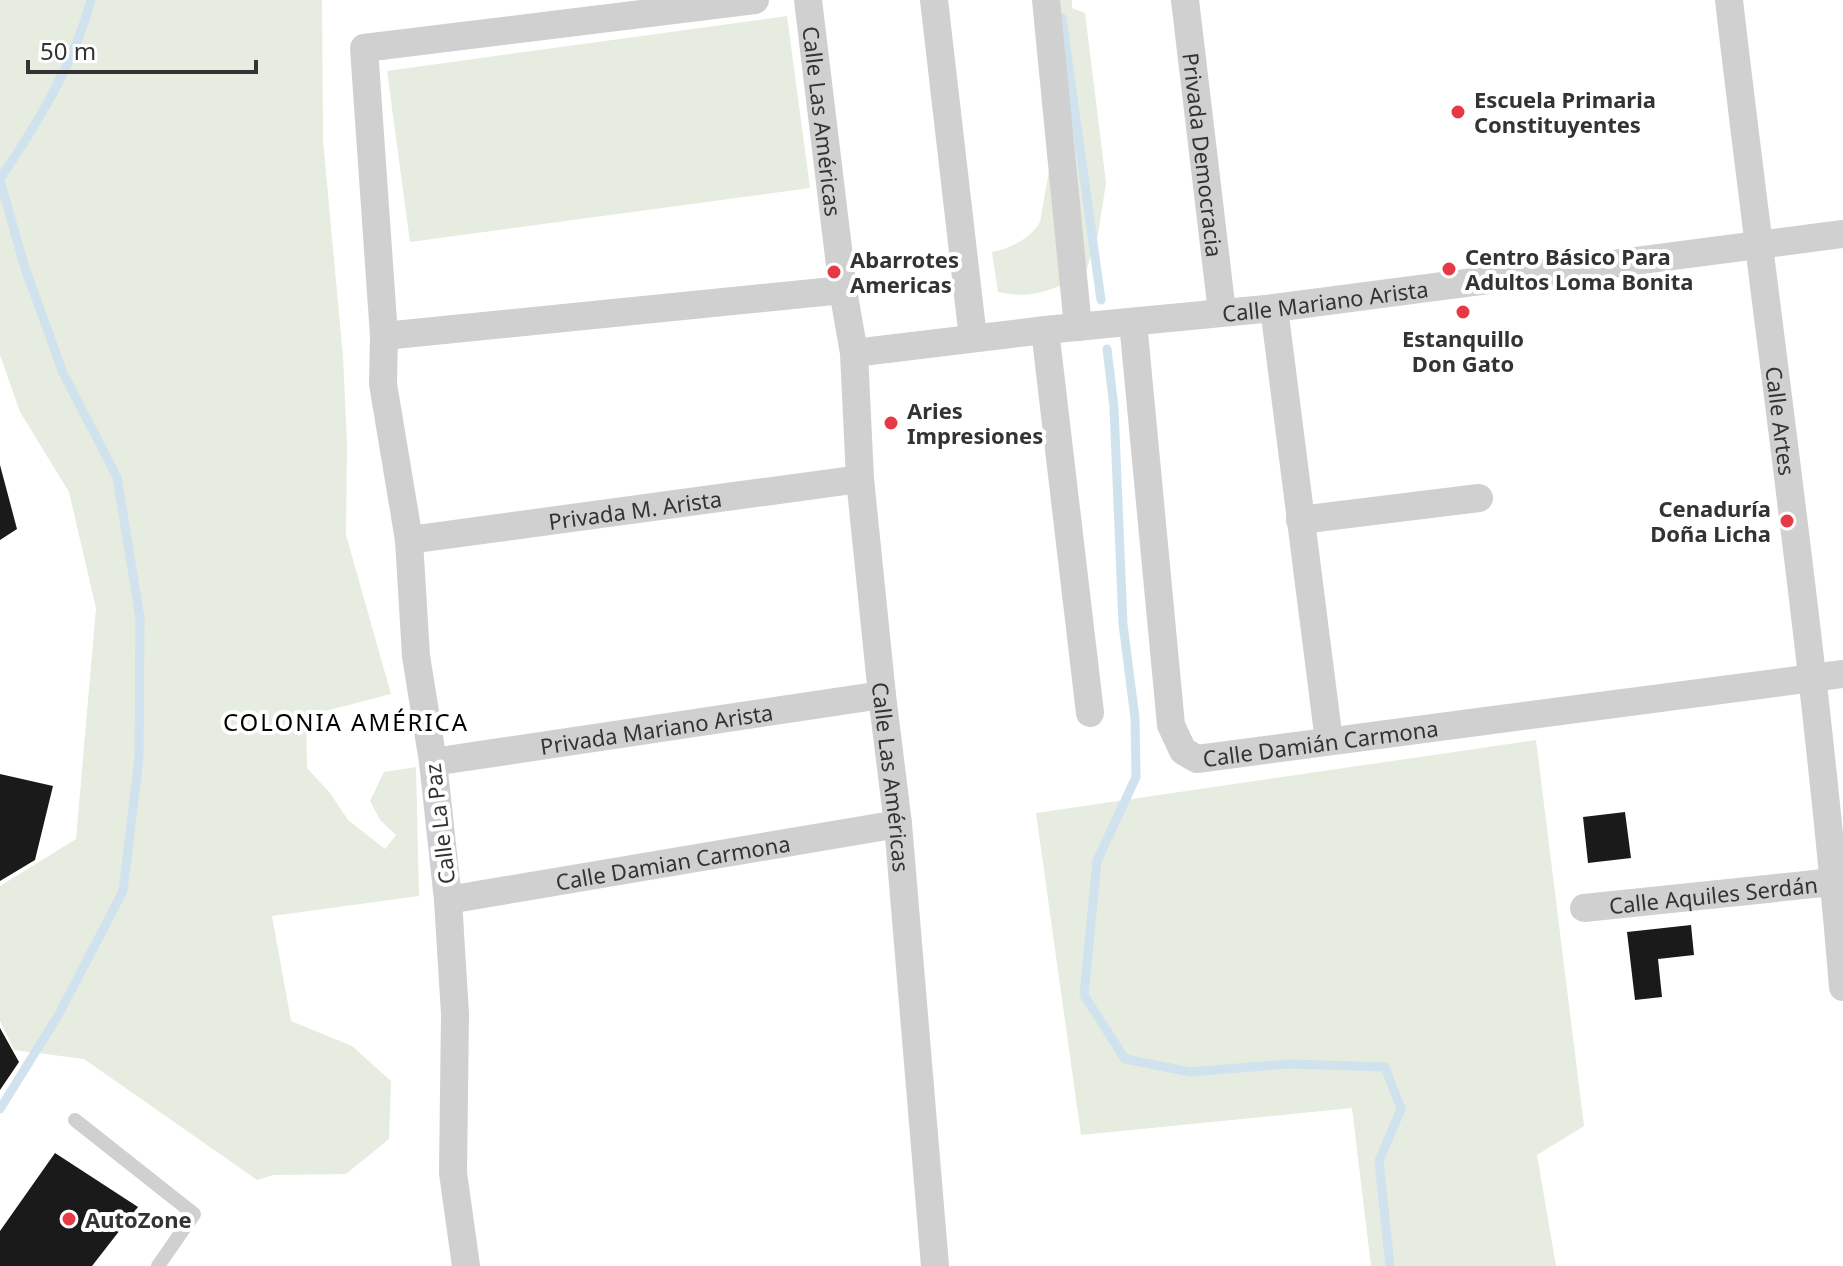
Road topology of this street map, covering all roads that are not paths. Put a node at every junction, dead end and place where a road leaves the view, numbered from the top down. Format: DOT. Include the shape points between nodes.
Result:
graph roads {
  1 [pos="755,0"];
  2 [pos="808,0"];
  3 [pos="934,0"];
  4 [pos="1046,0"];
  5 [pos="1185,0"];
  6 [pos="1729,0"];
  7 [pos="1843,234"];
  8 [pos="1757,243"];
  9 [pos="843,290"];
  10 [pos="1274,308"];
  11 [pos="1222,312"];
  12 [pos="1133,322"];
  13 [pos="1078,327"];
  14 [pos="1045,330"];
  15 [pos="384,336"];
  16 [pos="973,338"];
  17 [pos="854,353"];
  18 [pos="860,479"];
  19 [pos="1479,498"];
  20 [pos="1300,520"];
  21 [pos="409,540"];
  22 [pos="1843,674"];
  23 [pos="1811,679"];
  24 [pos="882,695"];
  25 [pos="1090,713"];
  26 [pos="1329,741"];
  27 [pos="433,762"];
  28 [pos="898,824"];
  29 [pos="1839,882"];
  30 [pos="448,900"];
  31 [pos="1584,908"];
  32 [pos="1843,987"];
  33 [pos="75,1120"];
  34 [pos="158,1266"];
  35 [pos="466,1266"];
  36 [pos="935,1266"];
  1 -- 15 [label="street" via="364,48"];
  2 -- 9 [label="street, Calle Las Américas"];
  3 -- 16 [label="street"];
  4 -- 13 [label="street"];
  5 -- 11 [label="street, Privada Democracia"];
  6 -- 8 [label="street, Calle Artes"];
  7 -- 8 [label="street, Calle Mariano Arista"];
  8 -- 10 [label="street, Calle Mariano Arista"];
  8 -- 23 [label="street, Calle Artes"];
  9 -- 15 [label="street"];
  9 -- 17 [label="street, Calle Las Américas"];
  10 -- 11 [label="street, Calle Mariano Arista"];
  10 -- 20 [label="street"];
  11 -- 12 [label="street, Calle Mariano Arista"];
  12 -- 13 [label="street, Calle Mariano Arista"];
  12 -- 26 [label="street, Calle Damián Carmona" via="1171,725 1183,751 1197,759"];
  13 -- 14 [label="street, Calle Mariano Arista"];
  14 -- 16 [label="street, Calle Mariano Arista"];
  14 -- 25 [label="street"];
  15 -- 21 [label="street, Calle La Paz" via="383,384"];
  16 -- 17 [label="street, Calle Mariano Arista"];
  17 -- 18 [label="street, Calle Las Américas"];
  18 -- 21 [label="street, Privada M. Arista"];
  18 -- 24 [label="street, Calle Las Américas"];
  19 -- 20 [label="street"];
  20 -- 26 [label="street"];
  21 -- 27 [label="street, Calle La Paz" via="416,656"];
  22 -- 23 [label="street, Calle Damián Carmona"];
  23 -- 26 [label="street, Calle Damián Carmona"];
  23 -- 29 [label="street, Calle Artes"];
  24 -- 27 [label="street, Privada Mariano Arista"];
  24 -- 28 [label="street, Calle Las Américas"];
  27 -- 30 [label="street, Calle La Paz"];
  28 -- 30 [label="street, Calle Damian Carmona"];
  28 -- 36 [label="street, Calle Las Américas"];
  29 -- 31 [label="street, Calle Aquiles Serdán"];
  29 -- 32 [label="street, Calle Artes"];
  30 -- 35 [label="street, Calle La Paz" via="455,1014 453,1173"];
  33 -- 34 [label="lane" via="194,1214"];
}
